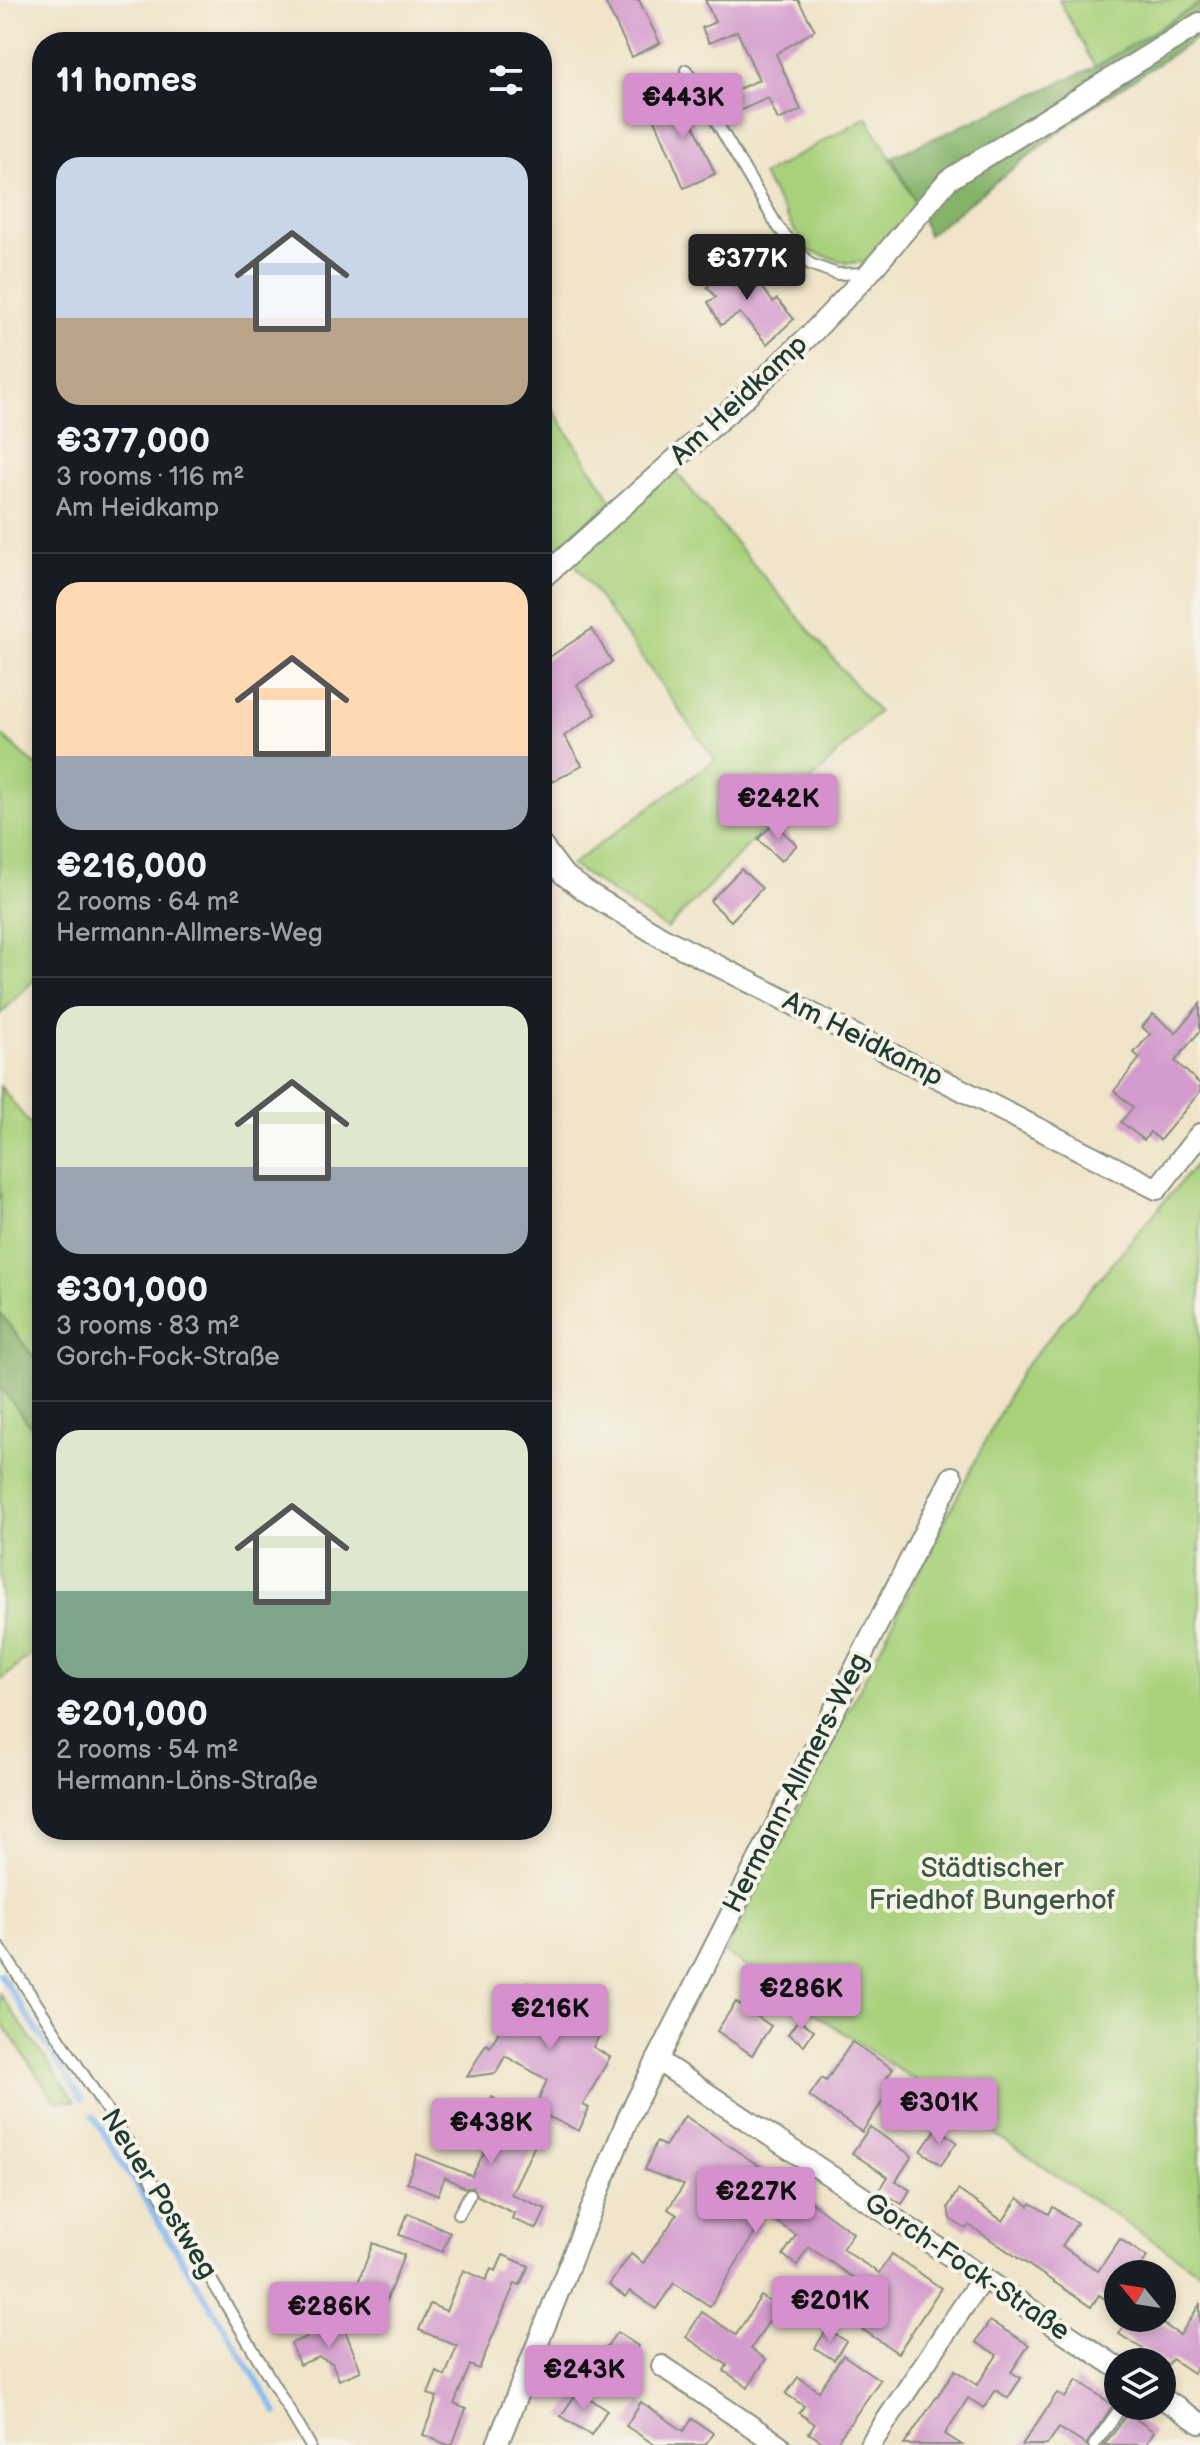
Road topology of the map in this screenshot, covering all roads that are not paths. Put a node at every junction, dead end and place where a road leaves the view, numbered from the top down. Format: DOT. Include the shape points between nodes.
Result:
graph roads {
  1 [pos="1200,23"];
  2 [pos="686,70"];
  3 [pos="869,273"];
  4 [pos="552,569"];
  5 [pos="552,859"];
  6 [pos="1200,1134"];
  7 [pos="952,1477"];
  8 [pos="0,1948"];
  9 [pos="657,2060"];
  10 [pos="470,2194"];
  11 [pos="459,2214"];
  12 [pos="983,2277"];
  13 [pos="1104,2359"];
  14 [pos="662,2366"];
  15 [pos="1176,2407"];
  16 [pos="1112,2420"];
  17 [pos="1200,2423"];
  18 [pos="310,2445"];
  19 [pos="497,2445"];
  20 [pos="779,2445"];
  21 [pos="870,2445"];
  22 [pos="1094,2445"];
  1 -- 3 [label="street, Am Heidkamp" via="948,180"];
  2 -- 3 [label="lane" via="778,227 810,264 837,274"];
  3 -- 4 [label="street, Am Heidkamp" via="742,400"];
  5 -- 6 [label="street, Am Heidkamp" via="587,892 663,938 1157,1189"];
  7 -- 9 [label="street, Hermann-Allmers-Weg"];
  8 -- 18 [label="lane, Neuer Postweg" via="139,2159"];
  9 -- 12 [label="street, Gorch-Fock-Straße"];
  9 -- 19 [label="street, Hermann-Allmers-Weg" via="628,2118"];
  10 -- 11 [label="lane"];
  12 -- 13 [label="street, Gorch-Fock-Straße"];
  12 -- 21 [label="street"];
  14 -- 20 [label="street"];
  15 -- 17 [label="street"];
  16 -- 22 [label="lane"];
}
